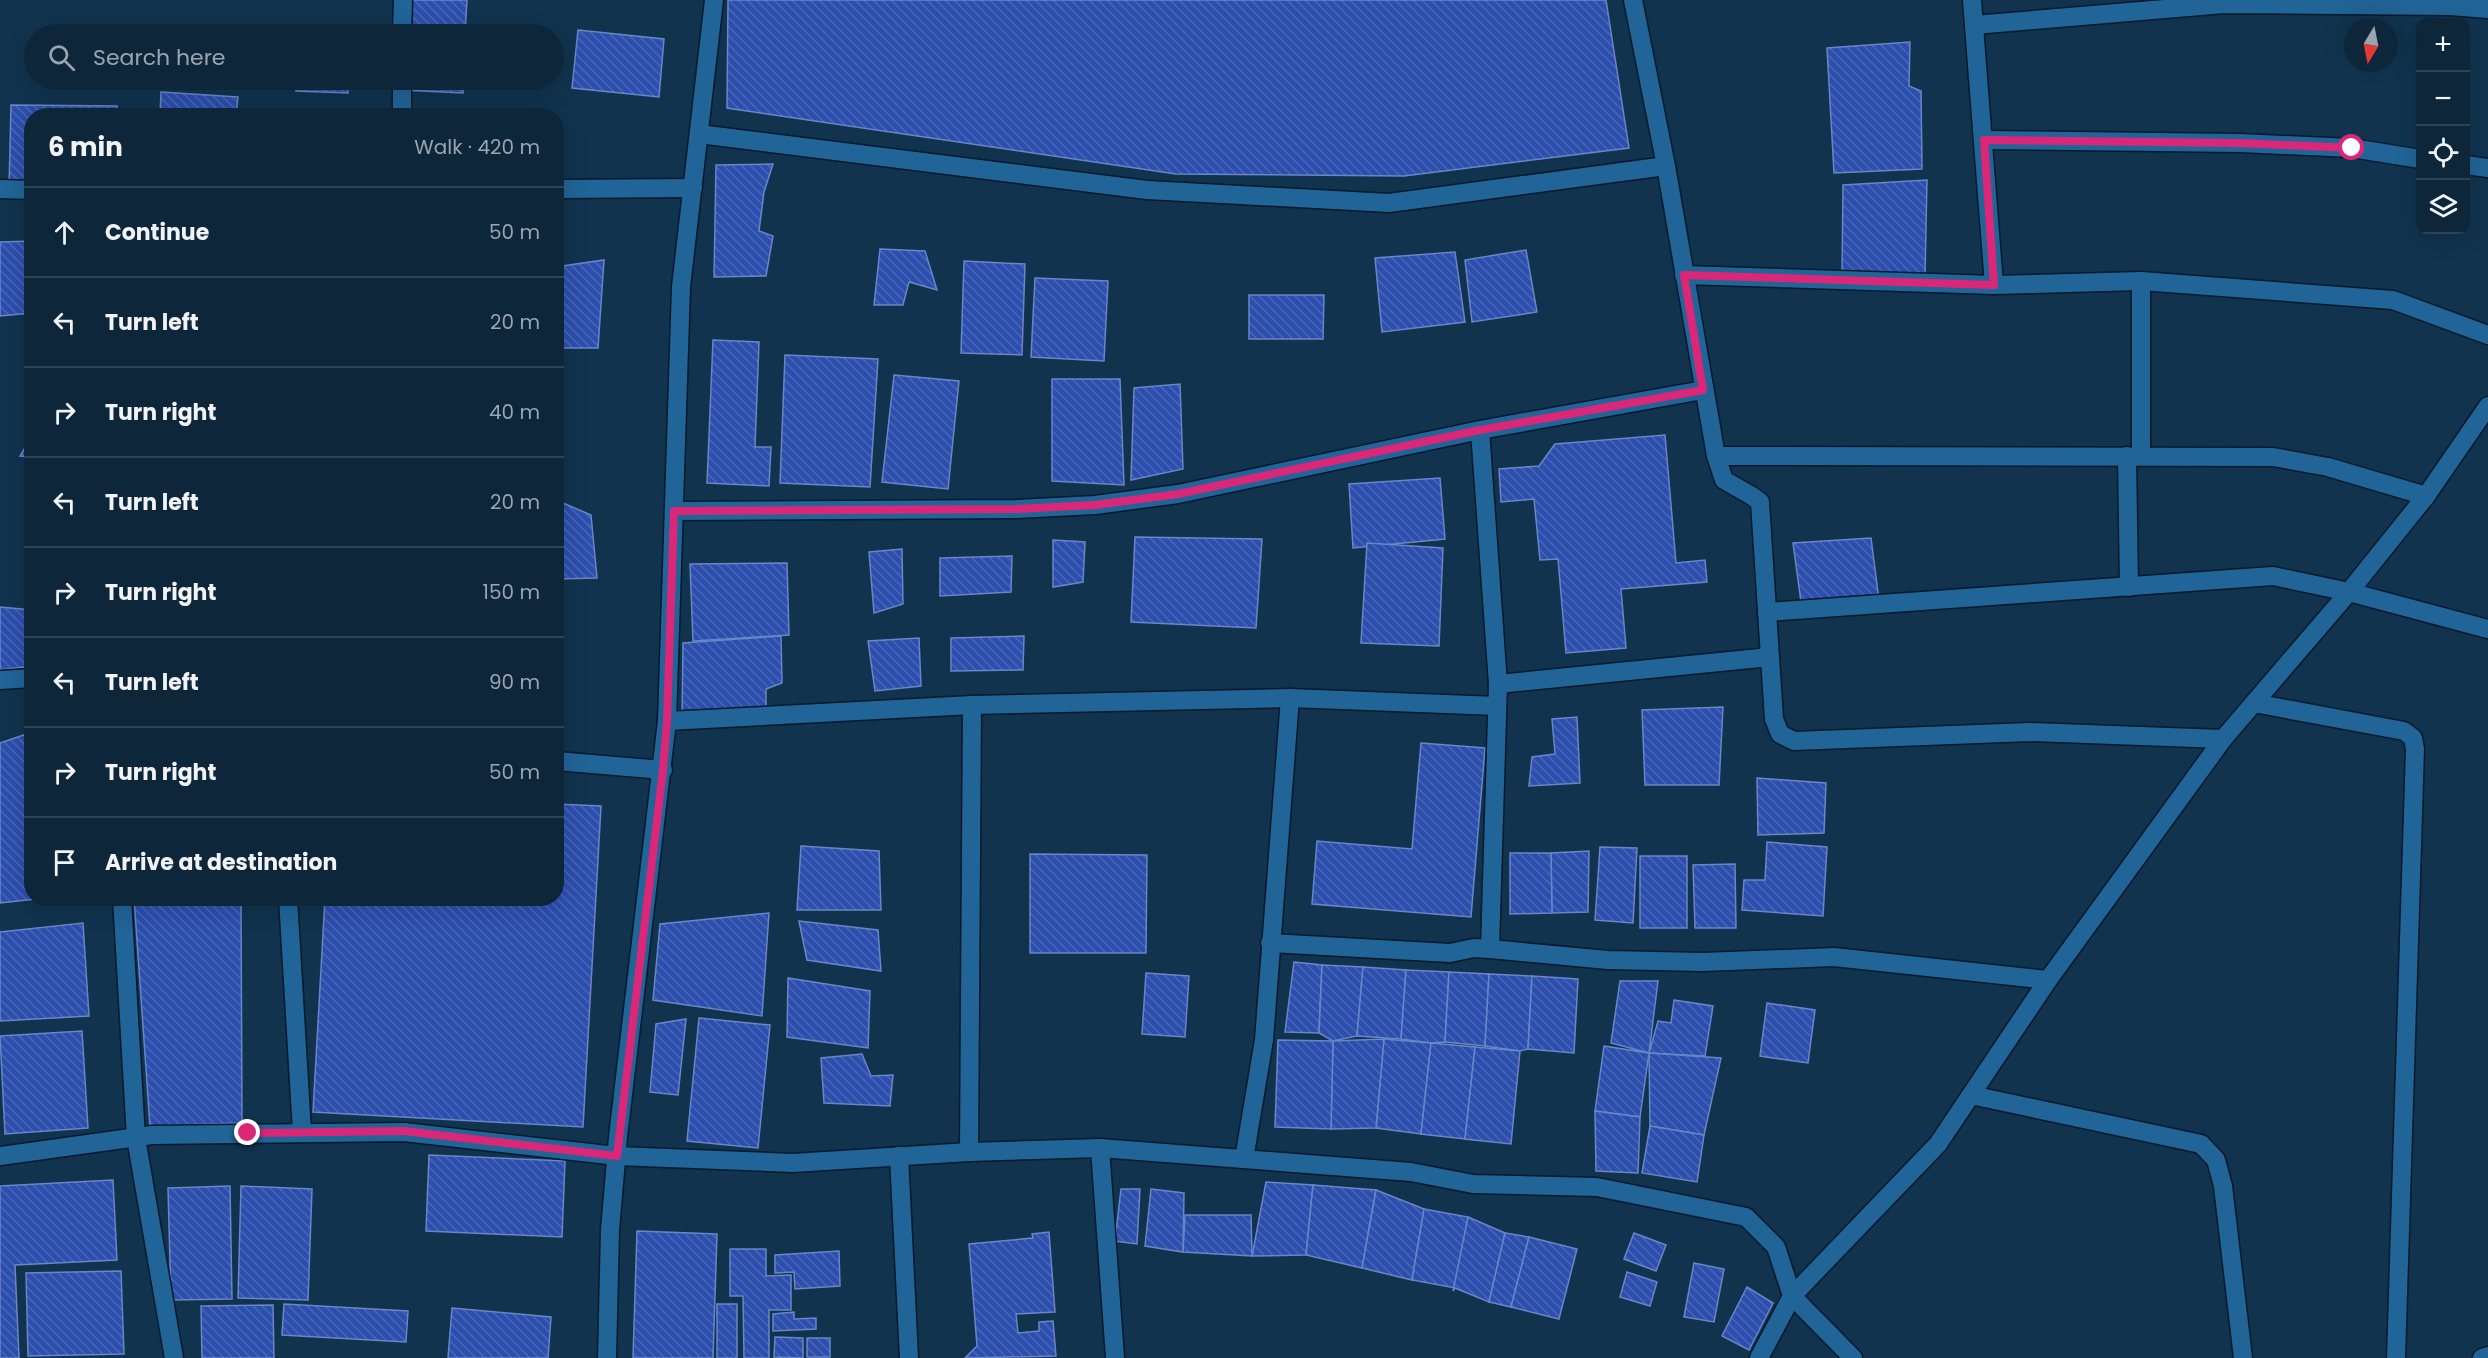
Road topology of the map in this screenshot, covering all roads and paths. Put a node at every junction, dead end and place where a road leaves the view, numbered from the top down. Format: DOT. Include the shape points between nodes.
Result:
graph roads {
  1 [pos="403,0"];
  2 [pos="714,0"];
  3 [pos="1633,0"];
  4 [pos="1972,0"];
  5 [pos="2263,2"];
  6 [pos="2488,9"];
  7 [pos="402,24"];
  8 [pos="1974,25"];
  9 [pos="402,90"];
  10 [pos="402,108"];
  11 [pos="699,134"];
  12 [pos="1984,140"];
  13 [pos="2416,158"];
  14 [pos="1666,166"];
  15 [pos="2470,166"];
  16 [pos="2488,168"];
  17 [pos="693,188"];
  18 [pos="0,189"];
  19 [pos="564,189"];
  20 [pos="24,190"];
  21 [pos="1684,275"];
  22 [pos="2141,281"];
  23 [pos="1994,285"];
  24 [pos="2488,335"];
  25 [pos="1703,390"];
  26 [pos="2488,406"];
  27 [pos="1480,430"];
  28 [pos="1716,456"];
  29 [pos="2134,456"];
  30 [pos="2426,496"];
  31 [pos="674,511"];
  32 [pos="2129,587"];
  33 [pos="2349,592"];
  34 [pos="1767,612"];
  35 [pos="2488,629"];
  36 [pos="1770,657"];
  37 [pos="24,678"];
  38 [pos="0,680"];
  39 [pos="1498,684"];
  40 [pos="1290,698"];
  41 [pos="2254,704"];
  42 [pos="972,705"];
  43 [pos="1497,706"];
  44 [pos="667,721"];
  45 [pos="2223,739"];
  46 [pos="564,762"];
  47 [pos="663,770"];
  48 [pos="122,906"];
  49 [pos="288,906"];
  50 [pos="1270,943"];
  51 [pos="1490,949"];
  52 [pos="2048,980"];
  53 [pos="1971,1095"];
  54 [pos="302,1132"];
  55 [pos="136,1138"];
  56 [pos="1100,1148"];
  57 [pos="969,1152"];
  58 [pos="0,1156"];
  59 [pos="617,1156"];
  60 [pos="899,1156"];
  61 [pos="1244,1159"];
  62 [pos="1792,1296"];
  63 [pos="2488,1356"];
  64 [pos="174,1358"];
  65 [pos="607,1358"];
  66 [pos="909,1358"];
  67 [pos="1115,1358"];
  68 [pos="1759,1358"];
  69 [pos="1853,1358"];
  70 [pos="2243,1358"];
  71 [pos="2396,1358"];
  72 [pos="2482,1358"];
  1 -- 7 [label="street"];
  2 -- 11 [label="street"];
  3 -- 14 [label="street"];
  4 -- 8 [label="street"];
  5 -- 6 [label="street"];
  5 -- 8 [label="street"];
  8 -- 12 [label="street"];
  9 -- 10 [label="street"];
  11 -- 14 [label="street" via="1147,190 1389,203"];
  11 -- 17 [label="street"];
  12 -- 13 [label="street" via="2251,143 2352,148"];
  12 -- 23 [label="street"];
  14 -- 21 [label="street"];
  15 -- 16 [label="street"];
  17 -- 19 [label="street"];
  17 -- 31 [label="street" via="681,287"];
  18 -- 20 [label="street"];
  21 -- 23 [label="street"];
  21 -- 25 [label="street"];
  22 -- 23 [label="street"];
  22 -- 24 [label="street" via="2393,300"];
  22 -- 29 [label="street"];
  25 -- 27 [label="street"];
  25 -- 28 [label="street"];
  26 -- 30 [label="street"];
  27 -- 31 [label="street" via="1178,494 1095,505"];
  27 -- 39 [label="street"];
  28 -- 29 [label="street"];
  28 -- 34 [label="street" via="1724,480 1761,502"];
  29 -- 30 [label="street" via="2273,457 2328,467"];
  29 -- 32 [label="street"];
  30 -- 33 [label="street"];
  31 -- 44 [label="street"];
  32 -- 33 [label="street" via="2273,576"];
  32 -- 34 [label="street"];
  33 -- 35 [label="street"];
  33 -- 41 [label="street"];
  34 -- 36 [label="street"];
  36 -- 39 [label="street"];
  36 -- 45 [label="street" via="1774,719 1780,734 1794,741 2030,732"];
  37 -- 38 [label="street"];
  39 -- 43 [label="street"];
  40 -- 42 [label="street"];
  40 -- 43 [label="street"];
  40 -- 50 [label="street"];
  41 -- 45 [label="street"];
  41 -- 71 [label="street" via="2404,731 2413,738"];
  42 -- 44 [label="street"];
  42 -- 57 [label="street"];
  43 -- 51 [label="street"];
  44 -- 47 [label="street"];
  45 -- 52 [label="street"];
  46 -- 47 [label="street"];
  47 -- 59 [label="street"];
  48 -- 55 [label="street"];
  49 -- 54 [label="street"];
  50 -- 51 [label="street" via="1450,953"];
  50 -- 61 [label="street" via="1264,1040"];
  51 -- 52 [label="street" via="1608,960 1703,962 1834,957"];
  52 -- 53 [label="street"];
  53 -- 62 [label="street" via="1938,1144"];
  53 -- 70 [label="street" via="2201,1144 2216,1160 2223,1186"];
  54 -- 55 [label="street"];
  54 -- 59 [label="street" via="404,1131"];
  55 -- 58 [label="street"];
  55 -- 64 [label="street"];
  56 -- 57 [label="street"];
  56 -- 61 [label="street"];
  56 -- 67 [label="street"];
  57 -- 60 [label="street"];
  59 -- 60 [label="street" via="793,1163"];
  59 -- 65 [label="street" via="610,1230"];
  60 -- 66 [label="street"];
  61 -- 62 [label="street" via="1411,1172 1473,1184 1598,1187 1746,1217 1776,1247"];
  62 -- 68 [label="street"];
  62 -- 69 [label="street"];
  63 -- 72 [label="street"];
}
